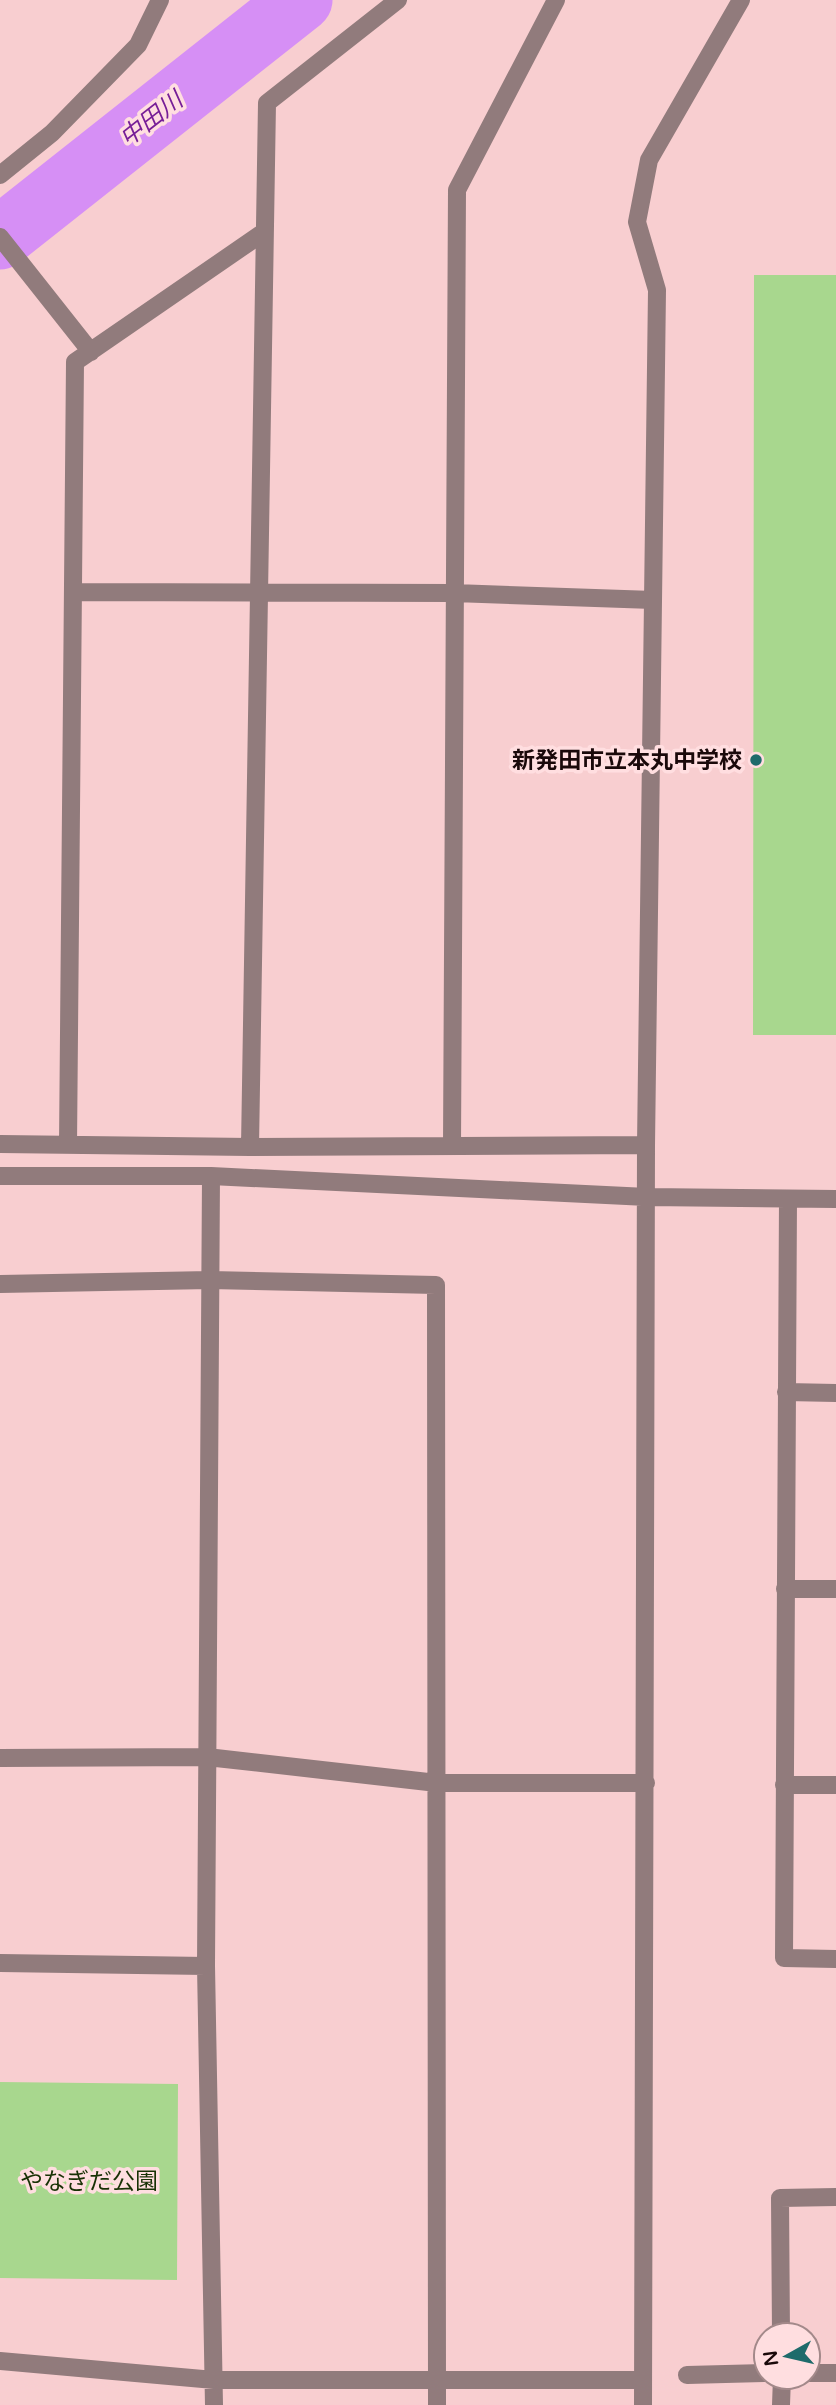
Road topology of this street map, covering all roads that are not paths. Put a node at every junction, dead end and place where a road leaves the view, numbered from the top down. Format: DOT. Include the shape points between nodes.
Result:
graph roads {
  1 [pos="160,0"];
  2 [pos="398,0"];
  3 [pos="556,0"];
  4 [pos="741,0"];
  5 [pos="0,175"];
  6 [pos="264,232"];
  7 [pos="0,237"];
  8 [pos="91,352"];
  9 [pos="73,592"];
  10 [pos="454,593"];
  11 [pos="259,594"];
  12 [pos="653,600"];
  13 [pos="0,1144"];
  14 [pos="68,1145"];
  15 [pos="646,1145"];
  16 [pos="452,1146"];
  17 [pos="250,1147"];
  18 [pos="0,1175"];
  19 [pos="211,1176"];
  20 [pos="647,1197"];
  21 [pos="788,1199"];
  22 [pos="836,1199"];
  23 [pos="210,1280"];
  24 [pos="0,1283"];
  25 [pos="786,1392"];
  26 [pos="836,1393"];
  27 [pos="785,1588"];
  28 [pos="836,1589"];
  29 [pos="0,1758"];
  30 [pos="207,1758"];
  31 [pos="438,1783"];
  32 [pos="646,1783"];
  33 [pos="784,1785"];
  34 [pos="836,1785"];
  35 [pos="836,1959"];
  36 [pos="0,1963"];
  37 [pos="206,1966"];
  38 [pos="836,2197"];
  39 [pos="781,2321"];
  40 [pos="0,2361"];
  41 [pos="752,2373"];
  42 [pos="687,2375"];
  43 [pos="215,2380"];
  44 [pos="437,2380"];
  45 [pos="643,2380"];
  46 [pos="214,2405"];
  47 [pos="437,2405"];
  48 [pos="643,2405"];
  1 -- 5 [label="street" via="138,45 52,133"];
  2 -- 6 [label="street" via="267,103"];
  3 -- 10 [label="street" via="457,190"];
  4 -- 12 [label="street" via="649,160 637,222 657,290"];
  6 -- 8 [label="street"];
  6 -- 11 [label="street"];
  7 -- 8 [label="street"];
  8 -- 9 [label="street" via="75,362"];
  9 -- 11 [label="street"];
  9 -- 14 [label="street"];
  10 -- 11 [label="street"];
  10 -- 12 [label="street"];
  10 -- 16 [label="street"];
  11 -- 17 [label="street"];
  12 -- 15 [label="street"];
  13 -- 14 [label="street"];
  14 -- 17 [label="street"];
  15 -- 16 [label="street"];
  15 -- 20 [label="street"];
  16 -- 17 [label="street"];
  18 -- 19 [label="street"];
  19 -- 20 [label="street"];
  19 -- 23 [label="street"];
  20 -- 21 [label="street"];
  20 -- 32 [label="street"];
  21 -- 22 [label="street"];
  21 -- 25 [label="street"];
  23 -- 24 [label="street"];
  23 -- 30 [label="street"];
  23 -- 31 [label="street" via="436,1285"];
  25 -- 26 [label="street"];
  25 -- 27 [label="street"];
  27 -- 28 [label="street"];
  27 -- 33 [label="street"];
  29 -- 30 [label="street"];
  30 -- 31 [label="street"];
  30 -- 37 [label="street"];
  31 -- 32 [label="street"];
  31 -- 44 [label="street"];
  32 -- 45 [label="street"];
  33 -- 34 [label="street"];
  33 -- 35 [label="street" via="784,1958"];
  36 -- 37 [label="street"];
  37 -- 43 [label="street"];
  38 -- 39 [label="street" via="779,2198"];
  40 -- 43 [label="street"];
  41 -- 42 [label="street"];
  43 -- 44 [label="street"];
  43 -- 46 [label="street"];
  44 -- 45 [label="street"];
  44 -- 47 [label="street"];
  45 -- 48 [label="street"];
}
